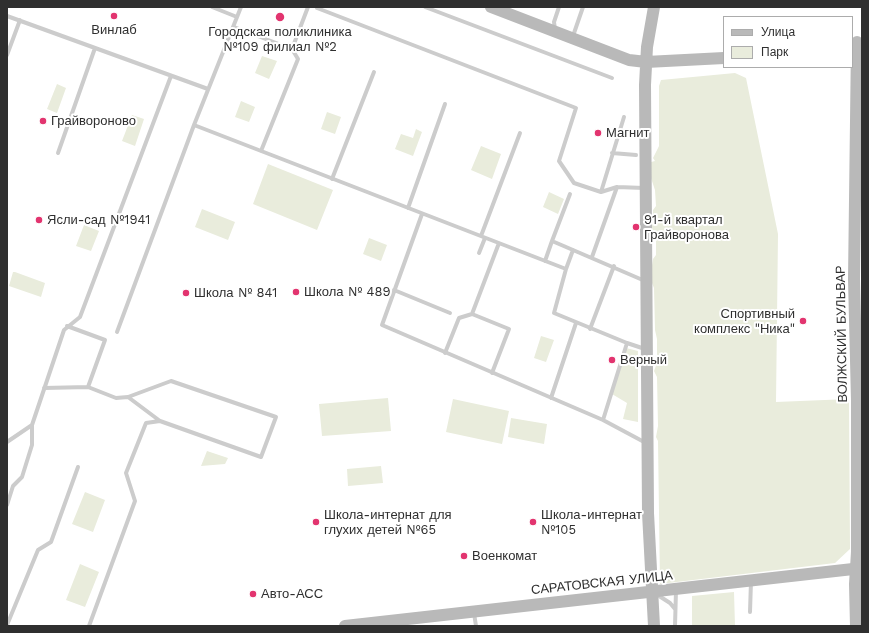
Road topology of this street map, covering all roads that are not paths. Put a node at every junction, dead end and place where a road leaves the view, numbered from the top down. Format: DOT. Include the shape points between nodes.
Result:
graph roads {
  1 [pos="212,7"];
  2 [pos="241,7"];
  3 [pos="308,7"];
  4 [pos="318,7"];
  5 [pos="425,7"];
  6 [pos="491,7"];
  7 [pos="559,7"];
  8 [pos="583,7"];
  9 [pos="654,7"];
  10 [pos="7,16"];
  11 [pos="238,17"];
  12 [pos="20,20"];
  13 [pos="234,27"];
  14 [pos="555,31"];
  15 [pos="572,38"];
  16 [pos="857,42"];
  17 [pos="95,48"];
  18 [pos="292,50"];
  19 [pos="7,55"];
  20 [pos="723,58"];
  21 [pos="646,62"];
  22 [pos="374,72"];
  23 [pos="171,76"];
  24 [pos="612,78"];
  25 [pos="208,89"];
  26 [pos="445,104"];
  27 [pos="624,117"];
  28 [pos="194,125"];
  29 [pos="520,133"];
  30 [pos="261,151"];
  31 [pos="58,153"];
  32 [pos="612,153"];
  33 [pos="636,155"];
  34 [pos="332,179"];
  35 [pos="617,186"];
  36 [pos="647,188"];
  37 [pos="601,192"];
  38 [pos="570,194"];
  39 [pos="408,208"];
  40 [pos="422,214"];
  41 [pos="483,237"];
  42 [pos="552,241"];
  43 [pos="500,243"];
  44 [pos="858,244"];
  45 [pos="573,250"];
  46 [pos="479,253"];
  47 [pos="592,257"];
  48 [pos="545,261"];
  49 [pos="614,266"];
  50 [pos="566,269"];
  51 [pos="858,280"];
  52 [pos="647,282"];
  53 [pos="394,290"];
  54 [pos="450,313"];
  55 [pos="472,314"];
  56 [pos="576,323"];
  57 [pos="67,326"];
  58 [pos="590,329"];
  59 [pos="117,332"];
  60 [pos="627,343"];
  61 [pos="648,349"];
  62 [pos="445,353"];
  63 [pos="492,373"];
  64 [pos="88,387"];
  65 [pos="44,388"];
  66 [pos="128,397"];
  67 [pos="551,398"];
  68 [pos="860,401"];
  69 [pos="603,420"];
  70 [pos="160,421"];
  71 [pos="32,425"];
  72 [pos="7,442"];
  73 [pos="648,443"];
  74 [pos="78,467"];
  75 [pos="7,505"];
  76 [pos="859,568"];
  77 [pos="751,581"];
  78 [pos="676,590"];
  79 [pos="653,592"];
  80 [pos="675,610"];
  81 [pos="7,611"];
  82 [pos="474,611"];
  83 [pos="13,612"];
  84 [pos="750,612"];
  85 [pos="387,624"];
  86 [pos="7,625"];
  87 [pos="89,626"];
  88 [pos="345,626"];
  89 [pos="476,626"];
  90 [pos="654,626"];
  91 [pos="675,626"];
  92 [pos="856,626"];
  1 -- 11 [label="lane"];
  2 -- 11 [label="lane"];
  3 -- 18 [label="lane"];
  4 -- 37 [label="lane" via="576,108 560,161 574,183"];
  5 -- 24 [label="lane"];
  6 -- 14 [label="street"];
  7 -- 14 [label="lane" via="554,22"];
  8 -- 15 [label="lane"];
  9 -- 21 [label="street"];
  10 -- 12 [label="lane"];
  11 -- 13 [label="lane"];
  12 -- 17 [label="lane"];
  12 -- 19 [label="lane"];
  13 -- 18 [label="lane"];
  13 -- 25 [label="lane"];
  14 -- 15 [label="street"];
  15 -- 21 [label="street" via="630,60"];
  16 -- 44 [label="street, ВОЛЖСКИЙ БУЛЬВАР"];
  17 -- 23 [label="lane"];
  17 -- 31 [label="lane"];
  18 -- 30 [label="lane" via="298,59"];
  20 -- 21 [label="street"];
  21 -- 36 [label="street" via="644,85"];
  22 -- 34 [label="lane"];
  23 -- 25 [label="lane"];
  23 -- 57 [label="lane" via="80,317"];
  25 -- 28 [label="lane"];
  26 -- 39 [label="lane"];
  27 -- 32 [label="lane"];
  28 -- 30 [label="lane"];
  28 -- 59 [label="lane"];
  29 -- 41 [label="lane"];
  30 -- 34 [label="lane"];
  32 -- 33 [label="lane"];
  32 -- 37 [label="lane"];
  34 -- 39 [label="lane"];
  35 -- 36 [label="lane"];
  35 -- 37 [label="lane"];
  35 -- 47 [label="lane"];
  36 -- 52 [label="street"];
  38 -- 42 [label="lane"];
  39 -- 40 [label="lane"];
  40 -- 41 [label="lane"];
  40 -- 53 [label="lane"];
  41 -- 43 [label="lane"];
  41 -- 46 [label="lane"];
  42 -- 45 [label="lane"];
  42 -- 48 [label="lane"];
  43 -- 48 [label="lane"];
  43 -- 55 [label="lane"];
  44 -- 51 [label="street, ВОЛЖСКИЙ БУЛЬВАР"];
  45 -- 47 [label="lane"];
  45 -- 50 [label="lane"];
  47 -- 49 [label="lane"];
  48 -- 50 [label="lane"];
  49 -- 52 [label="lane"];
  49 -- 58 [label="lane"];
  50 -- 56 [label="lane" via="554,313"];
  51 -- 68 [label="street, ВОЛЖСКИЙ БУЛЬВАР"];
  52 -- 61 [label="street"];
  53 -- 54 [label="lane"];
  53 -- 62 [label="lane" via="382,325"];
  55 -- 62 [label="lane" via="459,318"];
  55 -- 63 [label="lane" via="509,329"];
  56 -- 58 [label="lane"];
  56 -- 67 [label="lane"];
  57 -- 64 [label="lane" via="105,340"];
  57 -- 65 [label="lane"];
  58 -- 60 [label="lane"];
  60 -- 61 [label="lane"];
  60 -- 69 [label="lane"];
  61 -- 73 [label="street"];
  62 -- 63 [label="lane"];
  63 -- 67 [label="lane"];
  64 -- 65 [label="lane"];
  64 -- 66 [label="lane" via="116,398"];
  65 -- 71 [label="lane"];
  66 -- 70 [label="lane"];
  66 -- 70 [label="lane" via="171,381 276,417 261,457"];
  67 -- 69 [label="lane"];
  68 -- 76 [label="street, ВОЛЖСКИЙ БУЛЬВАР"];
  69 -- 73 [label="lane"];
  70 -- 87 [label="lane" via="146,423 126,473 135,501"];
  71 -- 72 [label="lane"];
  71 -- 75 [label="lane" via="32,445 28,458 22,477 13,486"];
  73 -- 79 [label="street" via="648,513"];
  74 -- 83 [label="lane" via="51,542 38,550"];
  76 -- 77 [label="street, САРАТОВСКАЯ УЛИЦА"];
  76 -- 92 [label="street, ВОЛЖСКИЙ БУЛЬВАР"];
  77 -- 78 [label="street, САРАТОВСКАЯ УЛИЦА"];
  77 -- 84 [label="lane"];
  78 -- 79 [label="street, САРАТОВСКАЯ УЛИЦА"];
  78 -- 80 [label="lane"];
  79 -- 80 [label="lane" via="670,603"];
  79 -- 82 [label="street, САРАТОВСКАЯ УЛИЦА"];
  79 -- 90 [label="street"];
  80 -- 91 [label="lane"];
  81 -- 83 [label="lane"];
  82 -- 85 [label="street, САРАТОВСКАЯ УЛИЦА"];
  82 -- 89 [label="lane"];
  83 -- 86 [label="lane"];
  85 -- 88 [label="street, САРАТОВСКАЯ УЛИЦА"];
}
